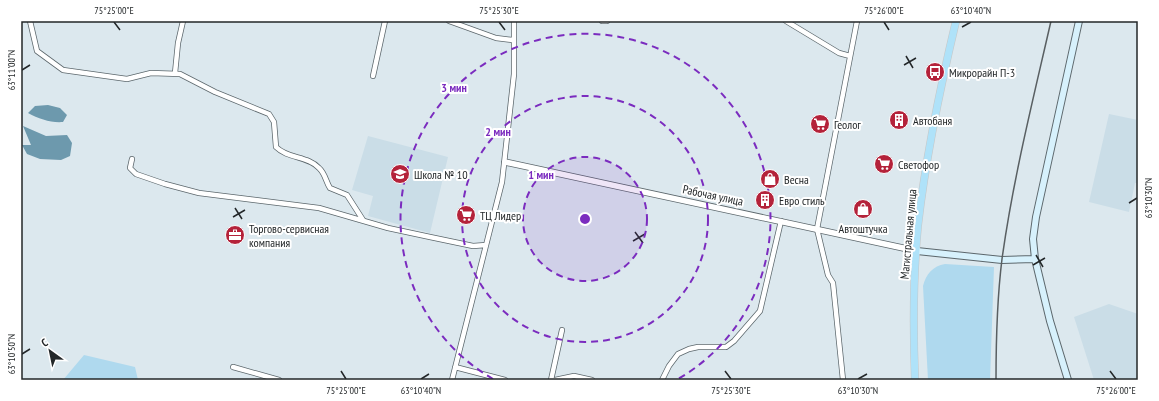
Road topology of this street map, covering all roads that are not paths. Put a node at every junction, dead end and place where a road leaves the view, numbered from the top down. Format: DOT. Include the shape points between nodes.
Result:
graph roads {
  1 [pos="30,21"];
  2 [pos="183,21"];
  3 [pos="385,21"];
  4 [pos="449,21"];
  5 [pos="514,21"];
  6 [pos="602,21"];
  7 [pos="607,21"];
  8 [pos="786,21"];
  9 [pos="857,21"];
  10 [pos="956,21"];
  11 [pos="1079,21"];
  12 [pos="513,40"];
  13 [pos="850,56"];
  14 [pos="175,73"];
  15 [pos="373,76"];
  16 [pos="132,159"];
  17 [pos="505,162"];
  18 [pos="363,220"];
  19 [pos="781,221"];
  20 [pos="816,229"];
  21 [pos="486,245"];
  22 [pos="917,251"];
  23 [pos="1035,259"];
  24 [pos="562,330"];
  25 [pos="233,367"];
  26 [pos="455,367"];
  27 [pos="279,380"];
  28 [pos="452,380"];
  29 [pos="505,380"];
  30 [pos="551,380"];
  31 [pos="555,380"];
  32 [pos="592,380"];
  33 [pos="662,380"];
  34 [pos="843,380"];
  35 [pos="915,380"];
  36 [pos="1068,380"];
  1 -- 14 [label="street" via="37,50 63,70 127,79 151,73"];
  2 -- 14 [label="street"];
  3 -- 15 [label="street"];
  4 -- 12 [label="street" via="496,38"];
  5 -- 12 [label="street"];
  6 -- 7 [label="street"];
  8 -- 13 [label="street"];
  9 -- 13 [label="street"];
  10 -- 22 [label="main road, Магистральная улица" via="928,157"];
  11 -- 23 [label="main road" via="1036,217 1033,239"];
  12 -- 17 [label="street" via="514,74"];
  13 -- 20 [label="street"];
  14 -- 18 [label="street" via="269,114 274,122 276,147 284,153 315,164 330,188 347,195"];
  16 -- 18 [label="street" via="130,168 133,171 165,184 212,195 319,208"];
  17 -- 19 [label="street, Рабочая улица"];
  17 -- 21 [label="street"];
  18 -- 21 [label="street" via="388,228 473,246"];
  19 -- 20 [label="street, Рабочая улица"];
  19 -- 33 [label="street" via="760,311 726,347 694,348 678,354"];
  20 -- 22 [label="street, Рабочая улица"];
  20 -- 34 [label="street" via="828,274 833,283"];
  21 -- 26 [label="street"];
  22 -- 23 [label="main road, Рабочая улица" via="1002,260"];
  22 -- 35 [label="main road, Магистральная улица" via="914,303"];
  23 -- 36 [label="main road"];
  24 -- 30 [label="street"];
  25 -- 27 [label="street"];
  26 -- 28 [label="street"];
  26 -- 29 [label="street"];
  31 -- 32 [label="street" via="574,376"];
}
